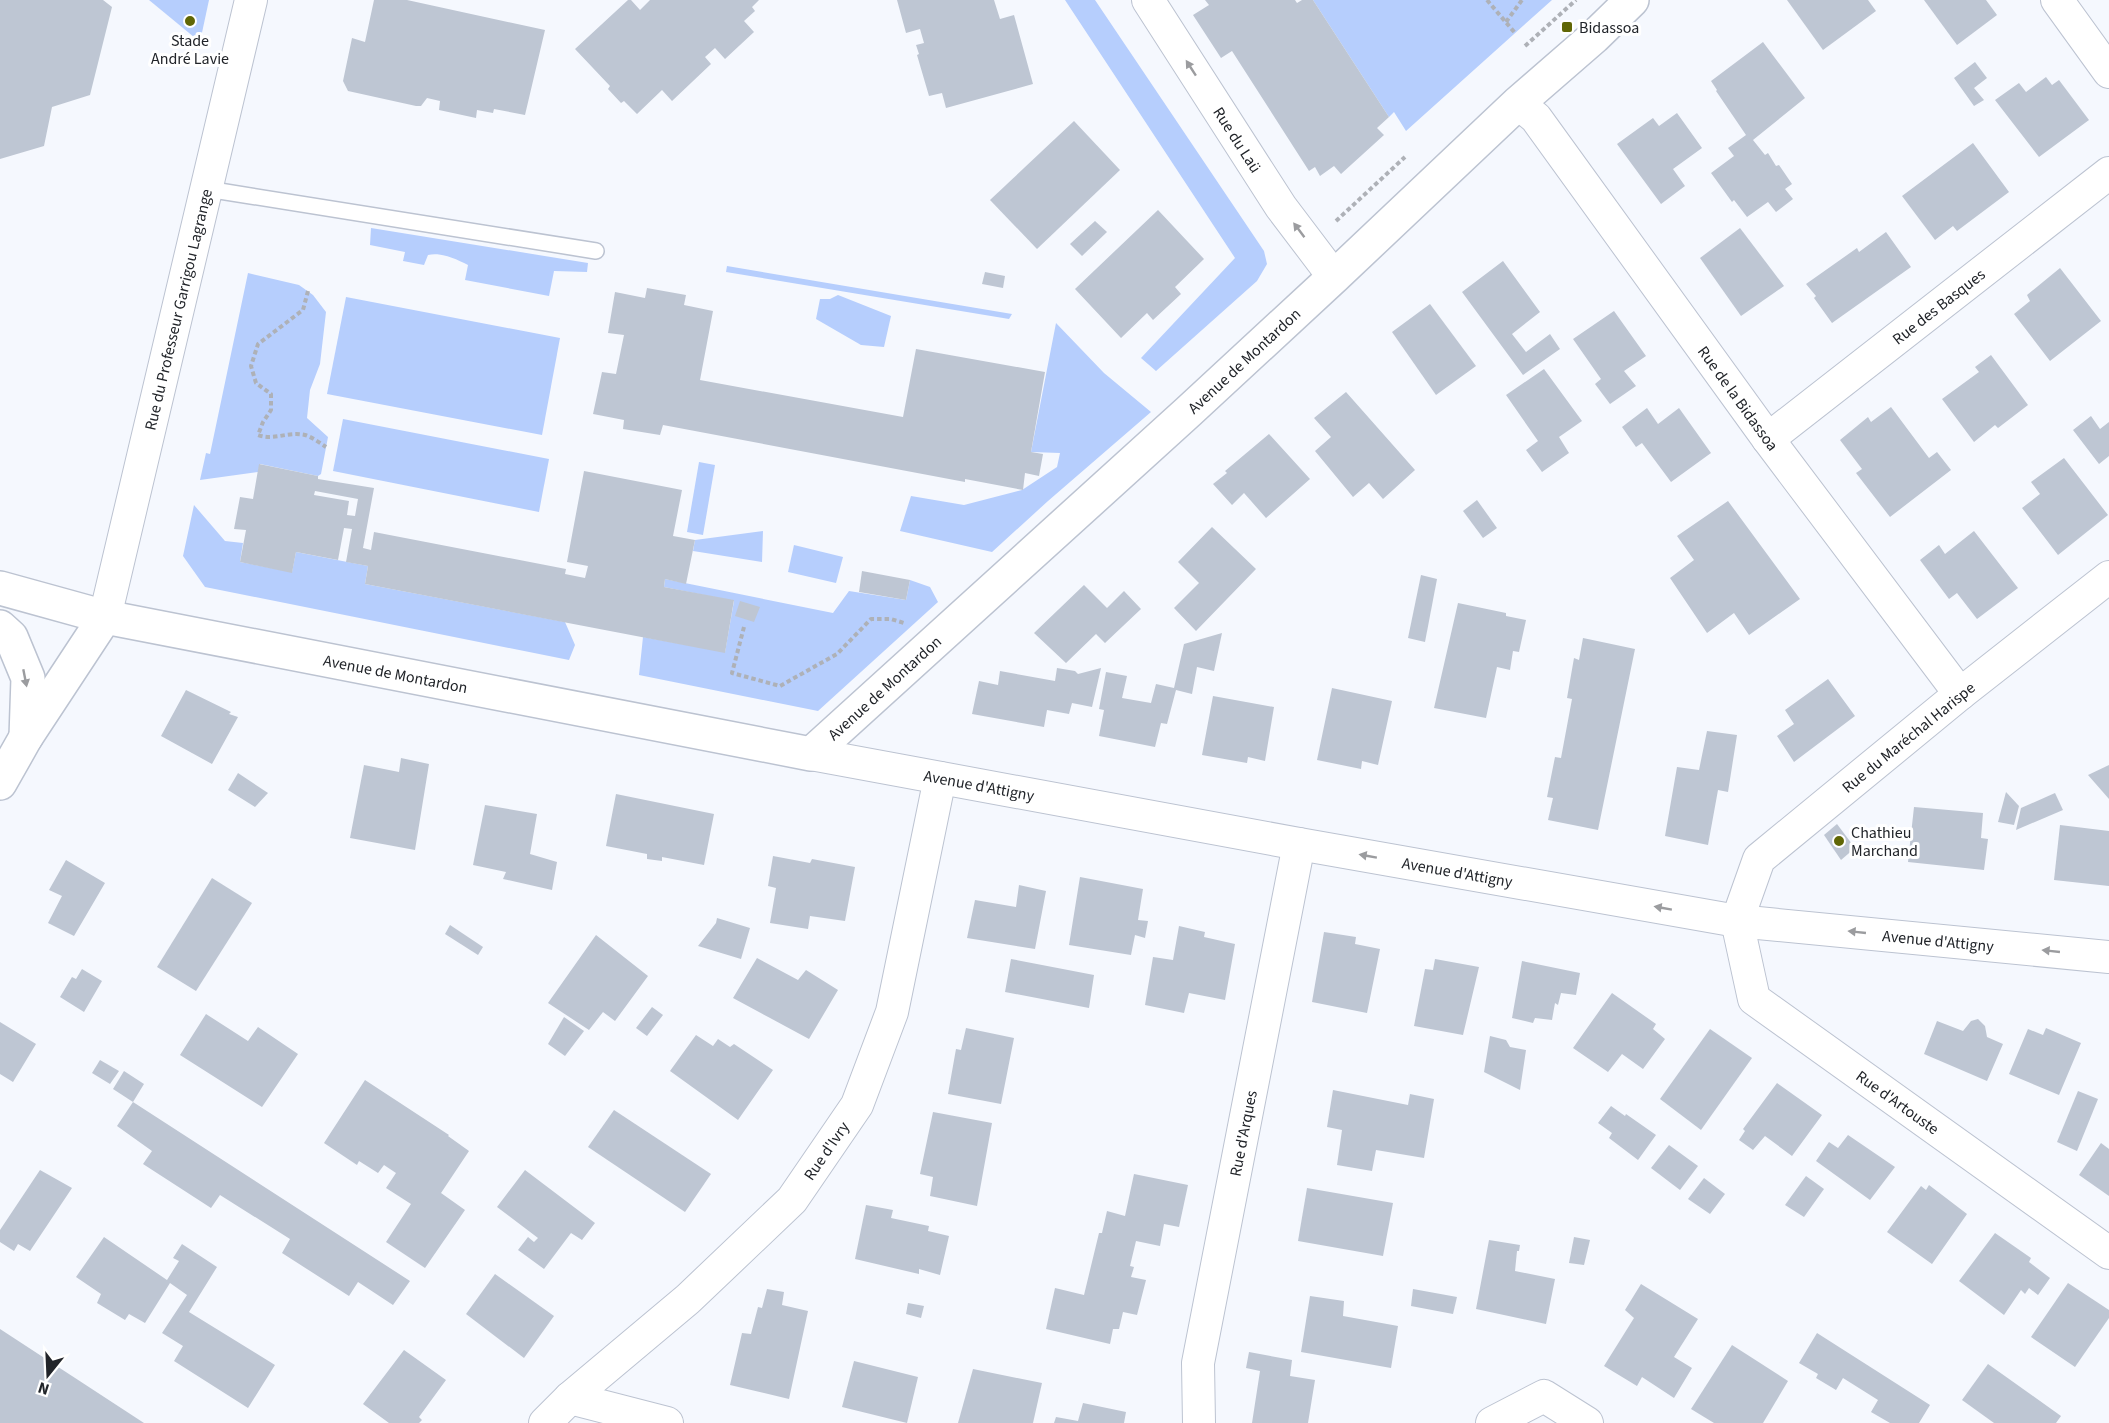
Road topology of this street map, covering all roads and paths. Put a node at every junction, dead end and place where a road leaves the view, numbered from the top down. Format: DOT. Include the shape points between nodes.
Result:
graph roads {
  1 [pos="251,0"];
  2 [pos="1148,0"];
  3 [pos="1487,0"];
  4 [pos="1521,0"];
  5 [pos="1632,0"];
  6 [pos="2057,0"];
  7 [pos="1506,22"];
  8 [pos="1515,33"];
  9 [pos="2109,72"];
  10 [pos="1518,103"];
  11 [pos="2109,173"];
  12 [pos="207,189"];
  13 [pos="596,250"];
  14 [pos="1334,277"];
  15 [pos="308,291"];
  16 [pos="1768,439"];
  17 [pos="326,447"];
  18 [pos="2109,577"];
  19 [pos="0,588"];
  20 [pos="105,617"];
  21 [pos="912,626"];
  22 [pos="0,627"];
  23 [pos="744,627"];
  24 [pos="1960,694"];
  25 [pos="26,737"];
  26 [pos="811,754"];
  27 [pos="940,778"];
  28 [pos="0,783"];
  29 [pos="1299,844"];
  30 [pos="1737,921"];
  31 [pos="2109,957"];
  32 [pos="2109,1253"];
  33 [pos="570,1398"];
  34 [pos="545,1423"];
  35 [pos="667,1423"];
  36 [pos="1199,1423"];
  37 [pos="1492,1423"];
  38 [pos="1587,1423"];
  1 -- 12 [label="street, Rue du Professeur Garrigou Lagrange"];
  14 -- 2 [label="street, Rue du Laü, one-way" via="1281,207"];
  3 -- 7 [label="path"];
  4 -- 7 [label="path"];
  5 -- 10 [label="street, Avenue de Montardon"];
  6 -- 9 [label="street"];
  7 -- 8 [label="path"];
  10 -- 14 [label="street, Avenue de Montardon"];
  10 -- 16 [label="street, Rue de la Bidassoa" via="1536,118"];
  11 -- 16 [label="street, Rue des Basques"];
  12 -- 13 [label="lane"];
  12 -- 20 [label="street, Rue du Professeur Garrigou Lagrange"];
  14 -- 26 [label="street, Avenue de Montardon"];
  15 -- 17 [label="path" via="303,310 258,344 251,366 256,383 271,394 271,410 258,435 269,439 306,435"];
  16 -- 24 [label="street, Rue de la Bidassoa"];
  18 -- 24 [label="street, Rue du Maréchal Harispe"];
  19 -- 20 [label="street, Avenue de Montardon"];
  20 -- 25 [label="street"];
  20 -- 26 [label="street, Avenue de Montardon"];
  21 -- 23 [label="path" via="891,619 871,619 837,654 780,686 732,673"];
  22 -- 25 [label="street, one-way" via="11,637 28,678"];
  24 -- 30 [label="street, Rue du Maréchal Harispe" via="1759,859"];
  25 -- 28 [label="street"];
  26 -- 27 [label="street, Avenue d'Attigny"];
  27 -- 29 [label="street, Avenue d'Attigny"];
  27 -- 33 [label="street, Rue d'Ivry" via="892,1012 857,1105 792,1200 688,1299"];
  30 -- 29 [label="street, Avenue d'Attigny, one-way"];
  29 -- 36 [label="street, Rue d'Arques" via="1198,1363"];
  31 -- 30 [label="street, Avenue d'Attigny, one-way"];
  30 -- 32 [label="street, Rue d'Artouste" via="1754,999"];
  33 -- 34 [label="street, Rue d'Ivry"];
  33 -- 35 [label="street"];
  37 -- 38 [label="street" via="1544,1396"];
}
